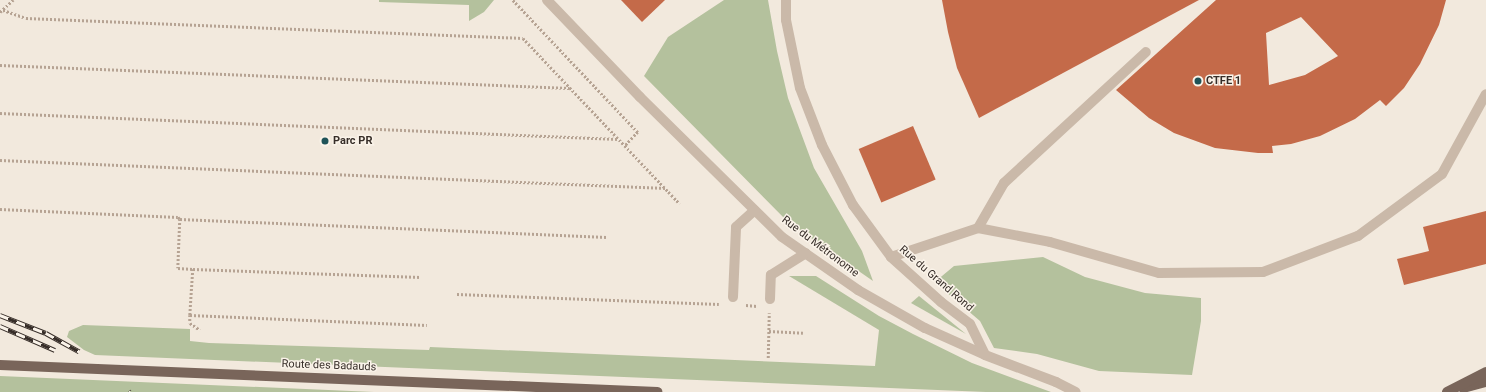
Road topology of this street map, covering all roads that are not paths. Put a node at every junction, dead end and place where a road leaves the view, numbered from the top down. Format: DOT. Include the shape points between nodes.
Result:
graph roads {
  1 [pos="547,0"];
  2 [pos="786,0"];
  3 [pos="1146,52"];
  4 [pos="1486,94"];
  5 [pos="755,210"];
  6 [pos="978,228"];
  7 [pos="806,253"];
  8 [pos="891,257"];
  9 [pos="736,301"];
  10 [pos="770,302"];
  11 [pos="985,356"];
  12 [pos="0,365"];
  13 [pos="1486,372"];
  14 [pos="1486,382"];
  15 [pos="594,391"];
  16 [pos="657,392"];
  17 [pos="1076,392"];
  18 [pos="1447,392"];
  1 -- 5 [label="street, Rue du Métronome"];
  2 -- 8 [label="street, Rue du Grand Rond" via="786,20 800,88 822,145 853,205"];
  3 -- 6 [label="street" via="1004,183"];
  4 -- 6 [label="street" via="1442,174 1358,236 1264,272 1159,273 1050,242"];
  5 -- 7 [label="street, Rue du Métronome" via="782,236"];
  5 -- 9 [label="street" via="736,227"];
  6 -- 8 [label="street"];
  7 -- 10 [label="street" via="771,275"];
  7 -- 11 [label="street, Rue du Métronome" via="858,290 924,328"];
  8 -- 11 [label="street, Rue du Grand Rond" via="970,324"];
  11 -- 17 [label="street, Rue du Métronome"];
  12 -- 15 [label="main road, Route des Badauds"];
  13 -- 18 [label="main road"];
  14 -- 18 [label="main road"];
  15 -- 16 [label="main road, Route des Badauds"];
}
